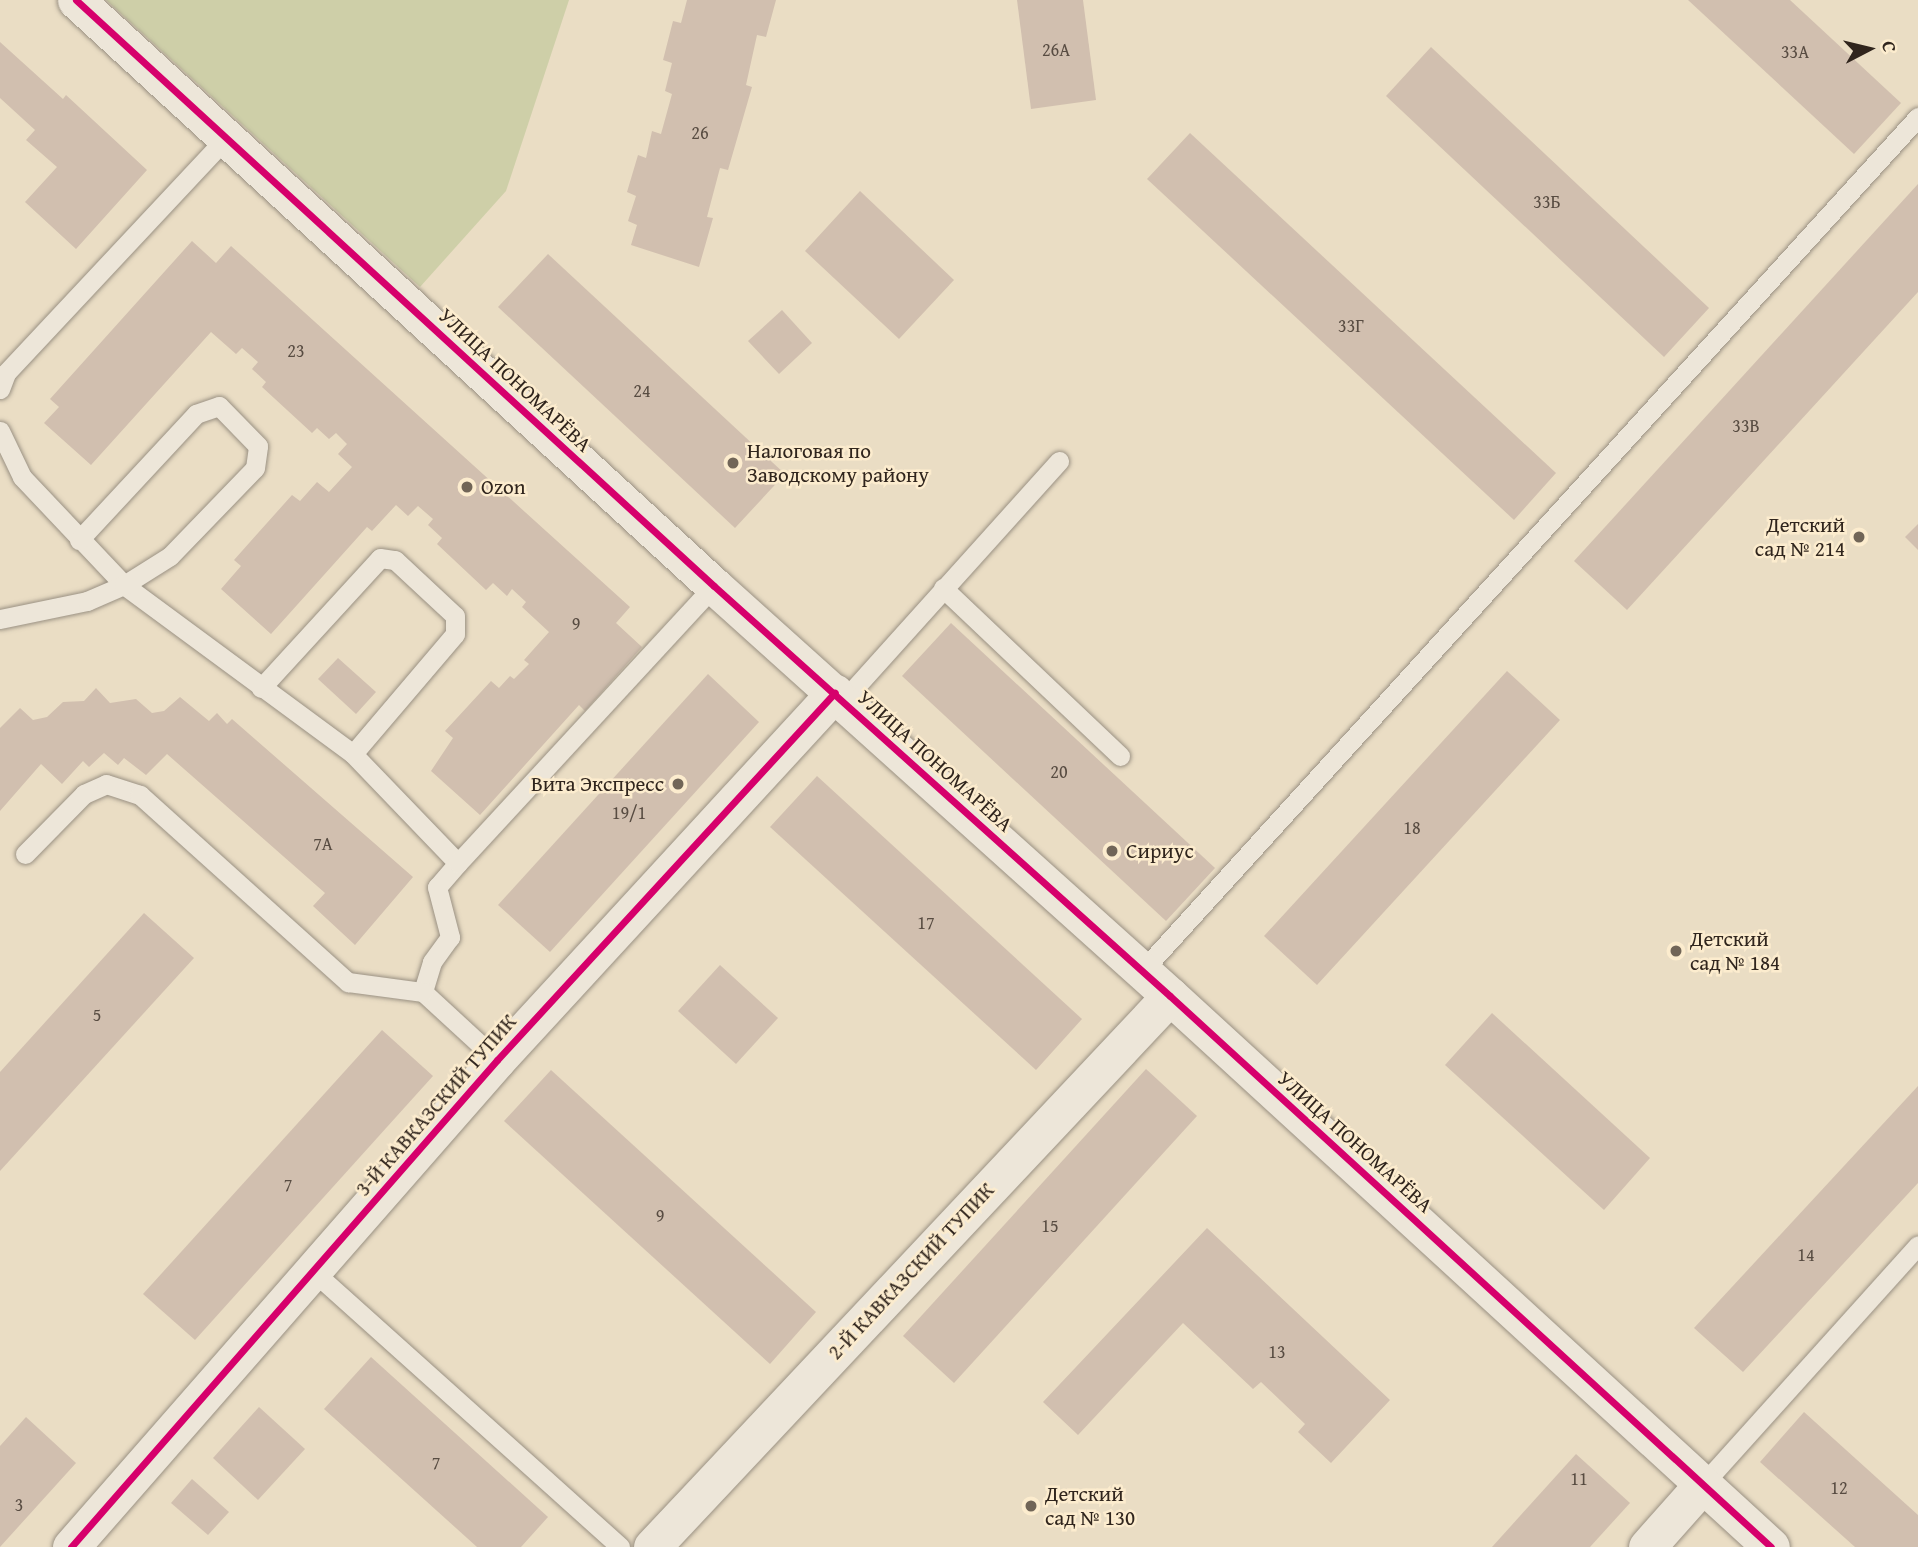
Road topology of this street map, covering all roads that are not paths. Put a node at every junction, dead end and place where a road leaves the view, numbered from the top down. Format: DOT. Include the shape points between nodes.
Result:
graph roads {
  1 [pos="76,0"];
  2 [pos="1918,117"];
  3 [pos="226,138"];
  4 [pos="0,389"];
  5 [pos="0,431"];
  6 [pos="1059,461"];
  7 [pos="79,540"];
  8 [pos="124,585"];
  9 [pos="714,586"];
  10 [pos="943,588"];
  11 [pos="0,619"];
  12 [pos="261,688"];
  13 [pos="839,697"];
  14 [pos="353,754"];
  15 [pos="1120,756"];
  16 [pos="25,854"];
  17 [pos="458,863"];
  18 [pos="1142,971"];
  19 [pos="422,992"];
  20 [pos="1170,996"];
  21 [pos="497,1060"];
  22 [pos="1918,1245"];
  23 [pos="314,1272"];
  24 [pos="1703,1484"];
  25 [pos="71,1547"];
  26 [pos="620,1547"];
  27 [pos="653,1547"];
  28 [pos="1647,1547"];
  29 [pos="1771,1547"];
  1 -- 3 [label="street, УЛИЦА ПОНОМАРЁВА"];
  2 -- 18 [label="lane"];
  3 -- 4 [label="lane" via="6,373"];
  3 -- 9 [label="street, УЛИЦА ПОНОМАРЁВА"];
  5 -- 7 [label="lane" via="22,477"];
  6 -- 10 [label="lane"];
  7 -- 8 [label="lane"];
  7 -- 8 [label="lane" via="196,414 219,406 258,446 255,468 170,556"];
  8 -- 11 [label="lane" via="87,601"];
  8 -- 12 [label="lane"];
  9 -- 13 [label="street, УЛИЦА ПОНОМАРЁВА"];
  9 -- 17 [label="lane"];
  10 -- 13 [label="lane"];
  10 -- 15 [label="lane"];
  12 -- 14 [label="lane"];
  12 -- 14 [label="lane" via="380,558 396,560 455,616 455,634"];
  13 -- 18 [label="street, УЛИЦА ПОНОМАРЁВА"];
  13 -- 21 [label="street, 3-Й КАВКАЗСКИЙ ТУПИК"];
  14 -- 17 [label="lane"];
  16 -- 19 [label="lane" via="84,794 106,784 140,795 348,982"];
  17 -- 19 [label="lane" via="437,887 450,937 432,962"];
  18 -- 20 [label="street, УЛИЦА ПОНОМАРЁВА"];
  19 -- 21 [label="lane"];
  20 -- 24 [label="street, УЛИЦА ПОНОМАРЁВА"];
  20 -- 27 [label="street, 2-Й КАВКАЗСКИЙ ТУПИК"];
  21 -- 23 [label="street, 3-Й КАВКАЗСКИЙ ТУПИК"];
  22 -- 24 [label="lane"];
  23 -- 25 [label="street, 3-Й КАВКАЗСКИЙ ТУПИК"];
  23 -- 26 [label="lane"];
  24 -- 28 [label="street"];
  24 -- 29 [label="street, УЛИЦА ПОНОМАРЁВА"];
}
